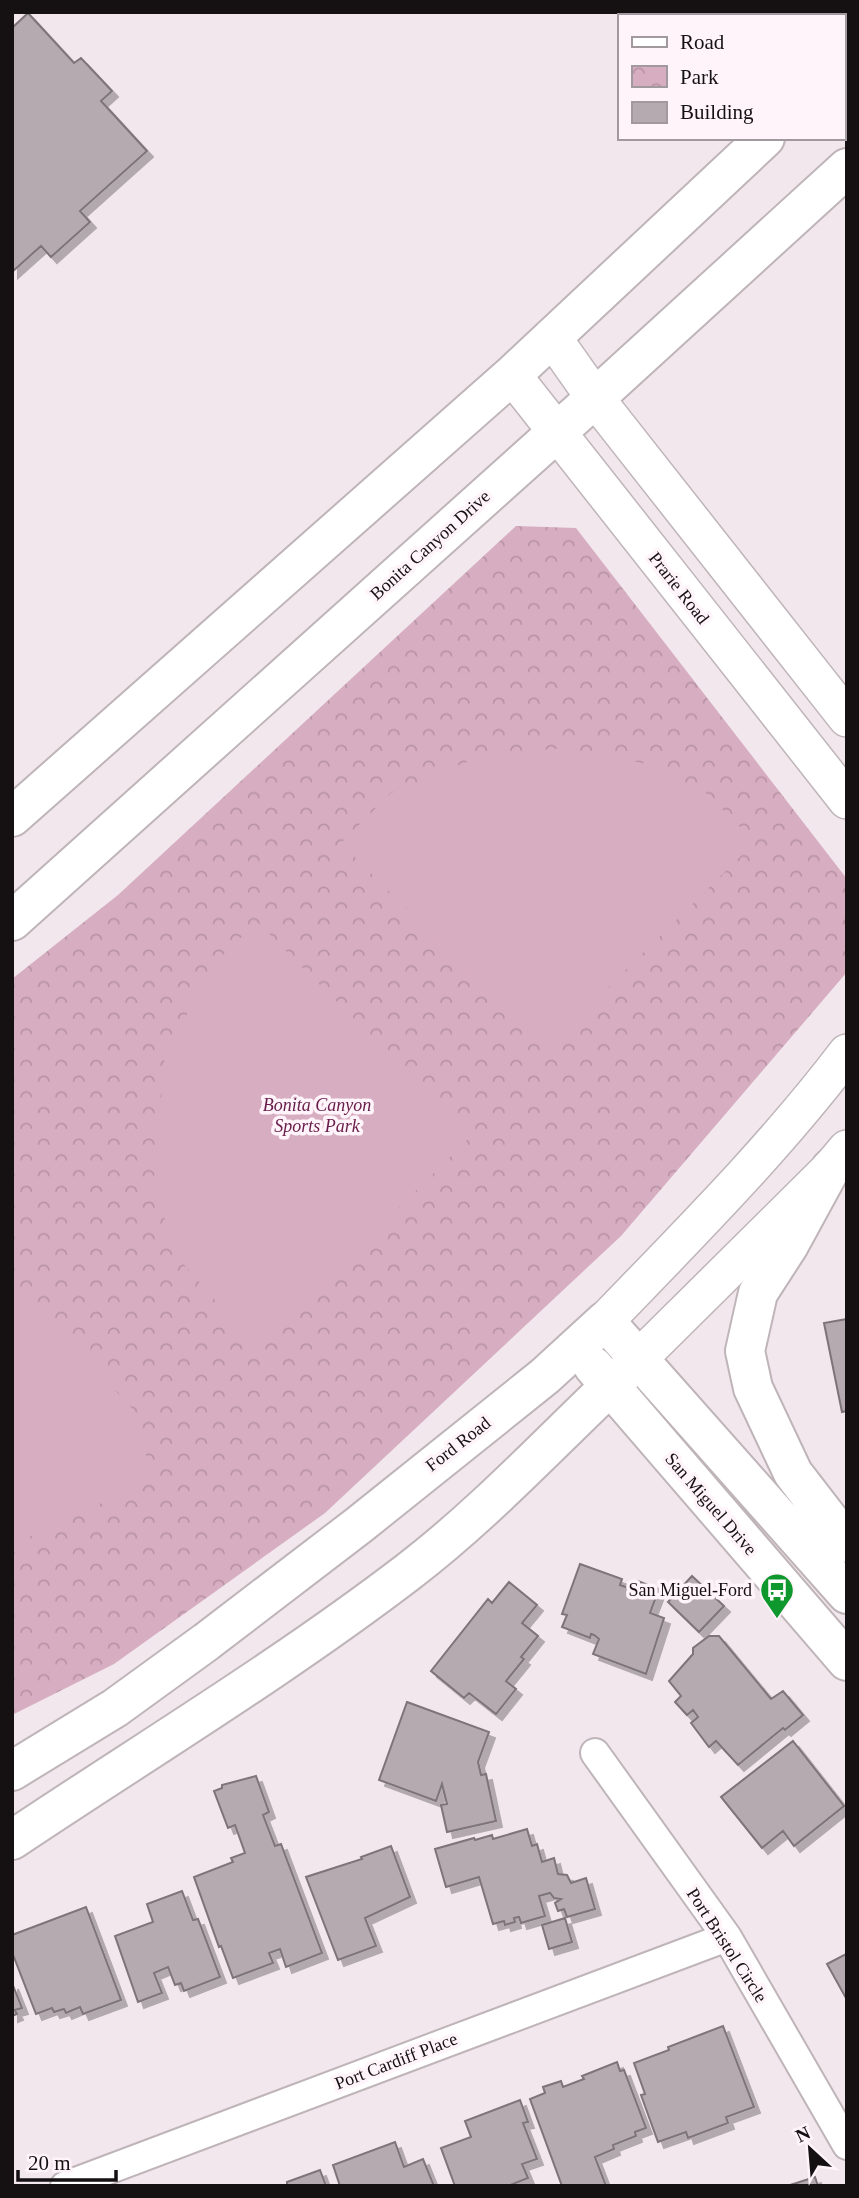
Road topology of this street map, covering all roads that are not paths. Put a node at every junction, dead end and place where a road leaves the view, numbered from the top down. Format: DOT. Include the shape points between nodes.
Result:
graph roads {
  1 [pos="763,140"];
  2 [pos="847,168"];
  3 [pos="552,337"];
  4 [pos="512,375"];
  5 [pos="595,398"];
  6 [pos="556,433"];
  7 [pos="847,718"];
  8 [pos="847,800"];
  9 [pos="12,817"];
  10 [pos="12,921"];
  11 [pos="847,1053"];
  12 [pos="839,1158"];
  13 [pos="605,1321"];
  14 [pos="576,1348"];
  15 [pos="638,1359"];
  16 [pos="611,1385"];
  17 [pos="847,1543"];
  18 [pos="847,1594"];
  19 [pos="847,1661"];
  20 [pos="595,1753"];
  21 [pos="12,1770"];
  22 [pos="12,1840"];
  23 [pos="727,1937"];
  24 [pos="847,2145"];
  25 [pos="65,2186"];
  1 -- 3 [label="main road"];
  2 -- 5 [label="main road, Bonita Canyon Drive"];
  3 -- 4 [label="main road"];
  3 -- 5 [label="street"];
  4 -- 6 [label="street, Prarie Road"];
  4 -- 9 [label="main road"];
  5 -- 6 [label="main road, Bonita Canyon Drive"];
  5 -- 7 [label="street"];
  6 -- 8 [label="street, Prarie Road"];
  6 -- 10 [label="main road, Bonita Canyon Drive"];
  11 -- 13 [label="street, Ford Road" via="713,1210"];
  12 -- 15 [label="street"];
  12 -- 17 [label="main road" via="758,1293 745,1351 753,1388 793,1474"];
  13 -- 14 [label="main road, Ford Road"];
  13 -- 15 [label="main road"];
  14 -- 16 [label="main road, San Miguel Drive"];
  14 -- 21 [label="main road, Ford Road" via="359,1525 206,1642 115,1708"];
  15 -- 16 [label="street"];
  15 -- 18 [label="main road"];
  16 -- 19 [label="main road, San Miguel Drive"];
  16 -- 22 [label="main road" via="487,1507 409,1571 251,1685"];
  20 -- 23 [label="street, Port Bristol Circle"];
  23 -- 24 [label="street, Port Bristol Circle"];
  23 -- 25 [label="street, Port Cardiff Place"];
}
